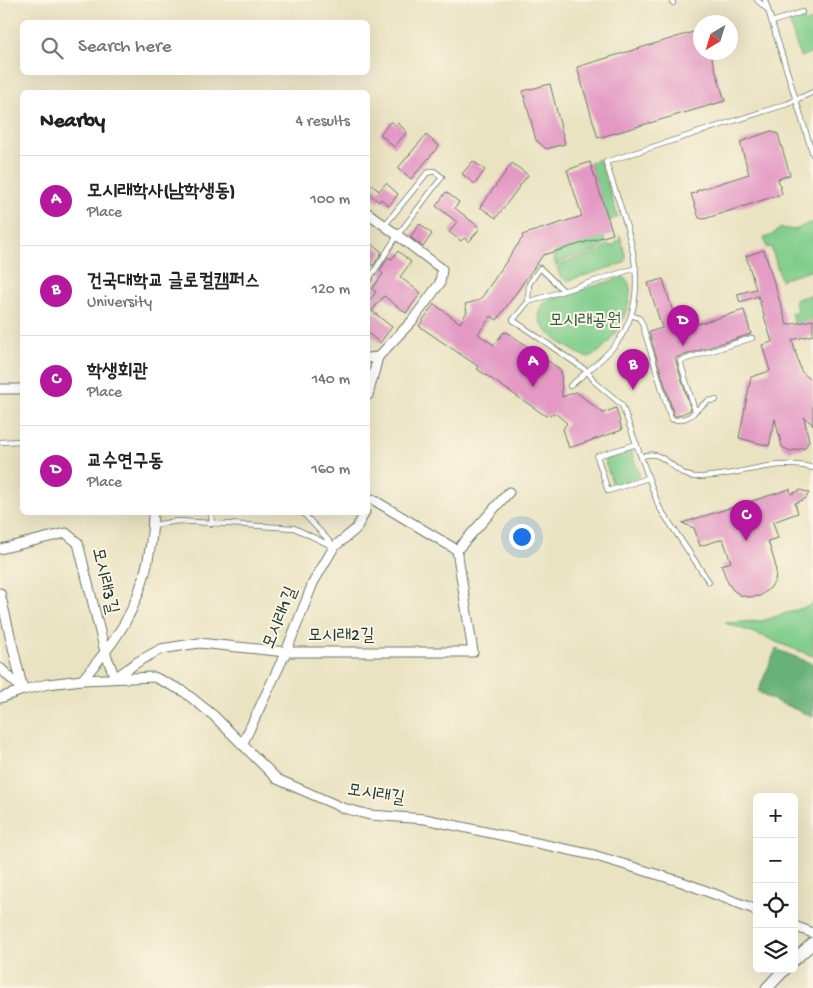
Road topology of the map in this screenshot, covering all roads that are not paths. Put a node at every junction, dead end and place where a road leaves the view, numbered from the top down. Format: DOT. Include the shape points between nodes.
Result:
graph roads {
  1 [pos="757,0"];
  2 [pos="765,0"];
  3 [pos="768,10"];
  4 [pos="802,12"];
  5 [pos="772,22"];
  6 [pos="813,92"];
  7 [pos="796,99"];
  8 [pos="813,155"];
  9 [pos="370,215"];
  10 [pos="384,226"];
  11 [pos="397,236"];
  12 [pos="636,268"];
  13 [pos="370,278"];
  14 [pos="564,291"];
  15 [pos="528,302"];
  16 [pos="632,315"];
  17 [pos="752,338"];
  18 [pos="378,357"];
  19 [pos="370,358"];
  20 [pos="587,371"];
  21 [pos="570,386"];
  22 [pos="370,387"];
  23 [pos="0,389"];
  24 [pos="20,389"];
  25 [pos="716,400"];
  26 [pos="696,411"];
  27 [pos="20,441"];
  28 [pos="0,442"];
  29 [pos="637,444"];
  30 [pos="641,457"];
  31 [pos="813,468"];
  32 [pos="648,478"];
  33 [pos="509,492"];
  34 [pos="370,496"];
  35 [pos="153,515"];
  36 [pos="211,515"];
  37 [pos="305,515"];
  38 [pos="363,515"];
  39 [pos="212,524"];
  40 [pos="152,525"];
  41 [pos="334,547"];
  42 [pos="0,549"];
  43 [pos="457,550"];
  44 [pos="710,582"];
  45 [pos="0,593"];
  46 [pos="105,652"];
  47 [pos="286,652"];
  48 [pos="0,668"];
  49 [pos="115,678"];
  50 [pos="82,680"];
  51 [pos="22,690"];
  52 [pos="0,698"];
  53 [pos="242,745"];
  54 [pos="753,909"];
  55 [pos="798,927"];
  56 [pos="813,933"];
  57 [pos="813,942"];
  58 [pos="798,956"];
  59 [pos="775,973"];
  60 [pos="781,973"];
  61 [pos="767,988"];
  1 -- 3 [label="lane"];
  2 -- 3 [label="lane"];
  3 -- 5 [label="lane"];
  4 -- 5 [label="lane"];
  5 -- 7 [label="lane"];
  6 -- 7 [label="lane"];
  7 -- 8 [label="lane"];
  7 -- 12 [label="lane" via="606,162"];
  9 -- 10 [label="street"];
  10 -- 11 [label="street"];
  10 -- 11 [label="lane" via="427,173 434,171 442,177"];
  11 -- 13 [label="lane"];
  11 -- 18 [label="street" via="442,269 440,283"];
  12 -- 14 [label="lane"];
  12 -- 16 [label="lane"];
  14 -- 15 [label="lane"];
  14 -- 15 [label="lane" via="540,267 529,284"];
  15 -- 20 [label="lane" via="513,320"];
  16 -- 20 [label="lane" via="614,346"];
  16 -- 26 [label="lane" via="642,323 671,420 691,416"];
  17 -- 26 [label="lane" via="680,361"];
  18 -- 19 [label="street"];
  18 -- 22 [label="street"];
  20 -- 21 [label="lane"];
  20 -- 29 [label="lane" via="594,382 622,405"];
  23 -- 24 [label="street"];
  25 -- 26 [label="lane" via="708,401"];
  27 -- 28 [label="lane"];
  29 -- 30 [label="lane"];
  29 -- 32 [label="lane" via="597,456 608,491"];
  30 -- 31 [label="lane" via="658,456 681,473 693,477 780,464"];
  30 -- 32 [label="lane"];
  32 -- 44 [label="lane" via="663,514"];
  33 -- 43 [label="street"];
  34 -- 43 [label="street"];
  35 -- 40 [label="street"];
  36 -- 39 [label="lane"];
  37 -- 41 [label="lane"];
  38 -- 41 [label="street, 모시래1길" via="356,529"];
  39 -- 40 [label="lane" via="178,521"];
  39 -- 41 [label="lane" via="294,528"];
  40 -- 46 [label="street" via="136,604"];
  41 -- 47 [label="street, 모시래1길" via="313,583"];
  42 -- 46 [label="street, 모시래3길" via="66,532 78,543"];
  43 -- 47 [label="street, 모시래2길" via="473,652"];
  45 -- 51 [label="street"];
  46 -- 49 [label="street, 모시래3길"];
  46 -- 50 [label="street"];
  47 -- 49 [label="street, 모시래2길" via="200,642 161,649"];
  47 -- 53 [label="street, 모시래1길"];
  48 -- 51 [label="street"];
  49 -- 50 [label="street, 모시래길"];
  49 -- 53 [label="street, 모시래길" via="154,677 183,692 213,715"];
  50 -- 51 [label="street, 모시래길"];
  51 -- 52 [label="street, 모시래길"];
  53 -- 54 [label="street, 모시래길" via="277,779 343,808 370,815 425,819 593,855 682,882"];
  55 -- 56 [label="street"];
  57 -- 58 [label="street"];
  59 -- 61 [label="street"];
  60 -- 61 [label="street"];
}
